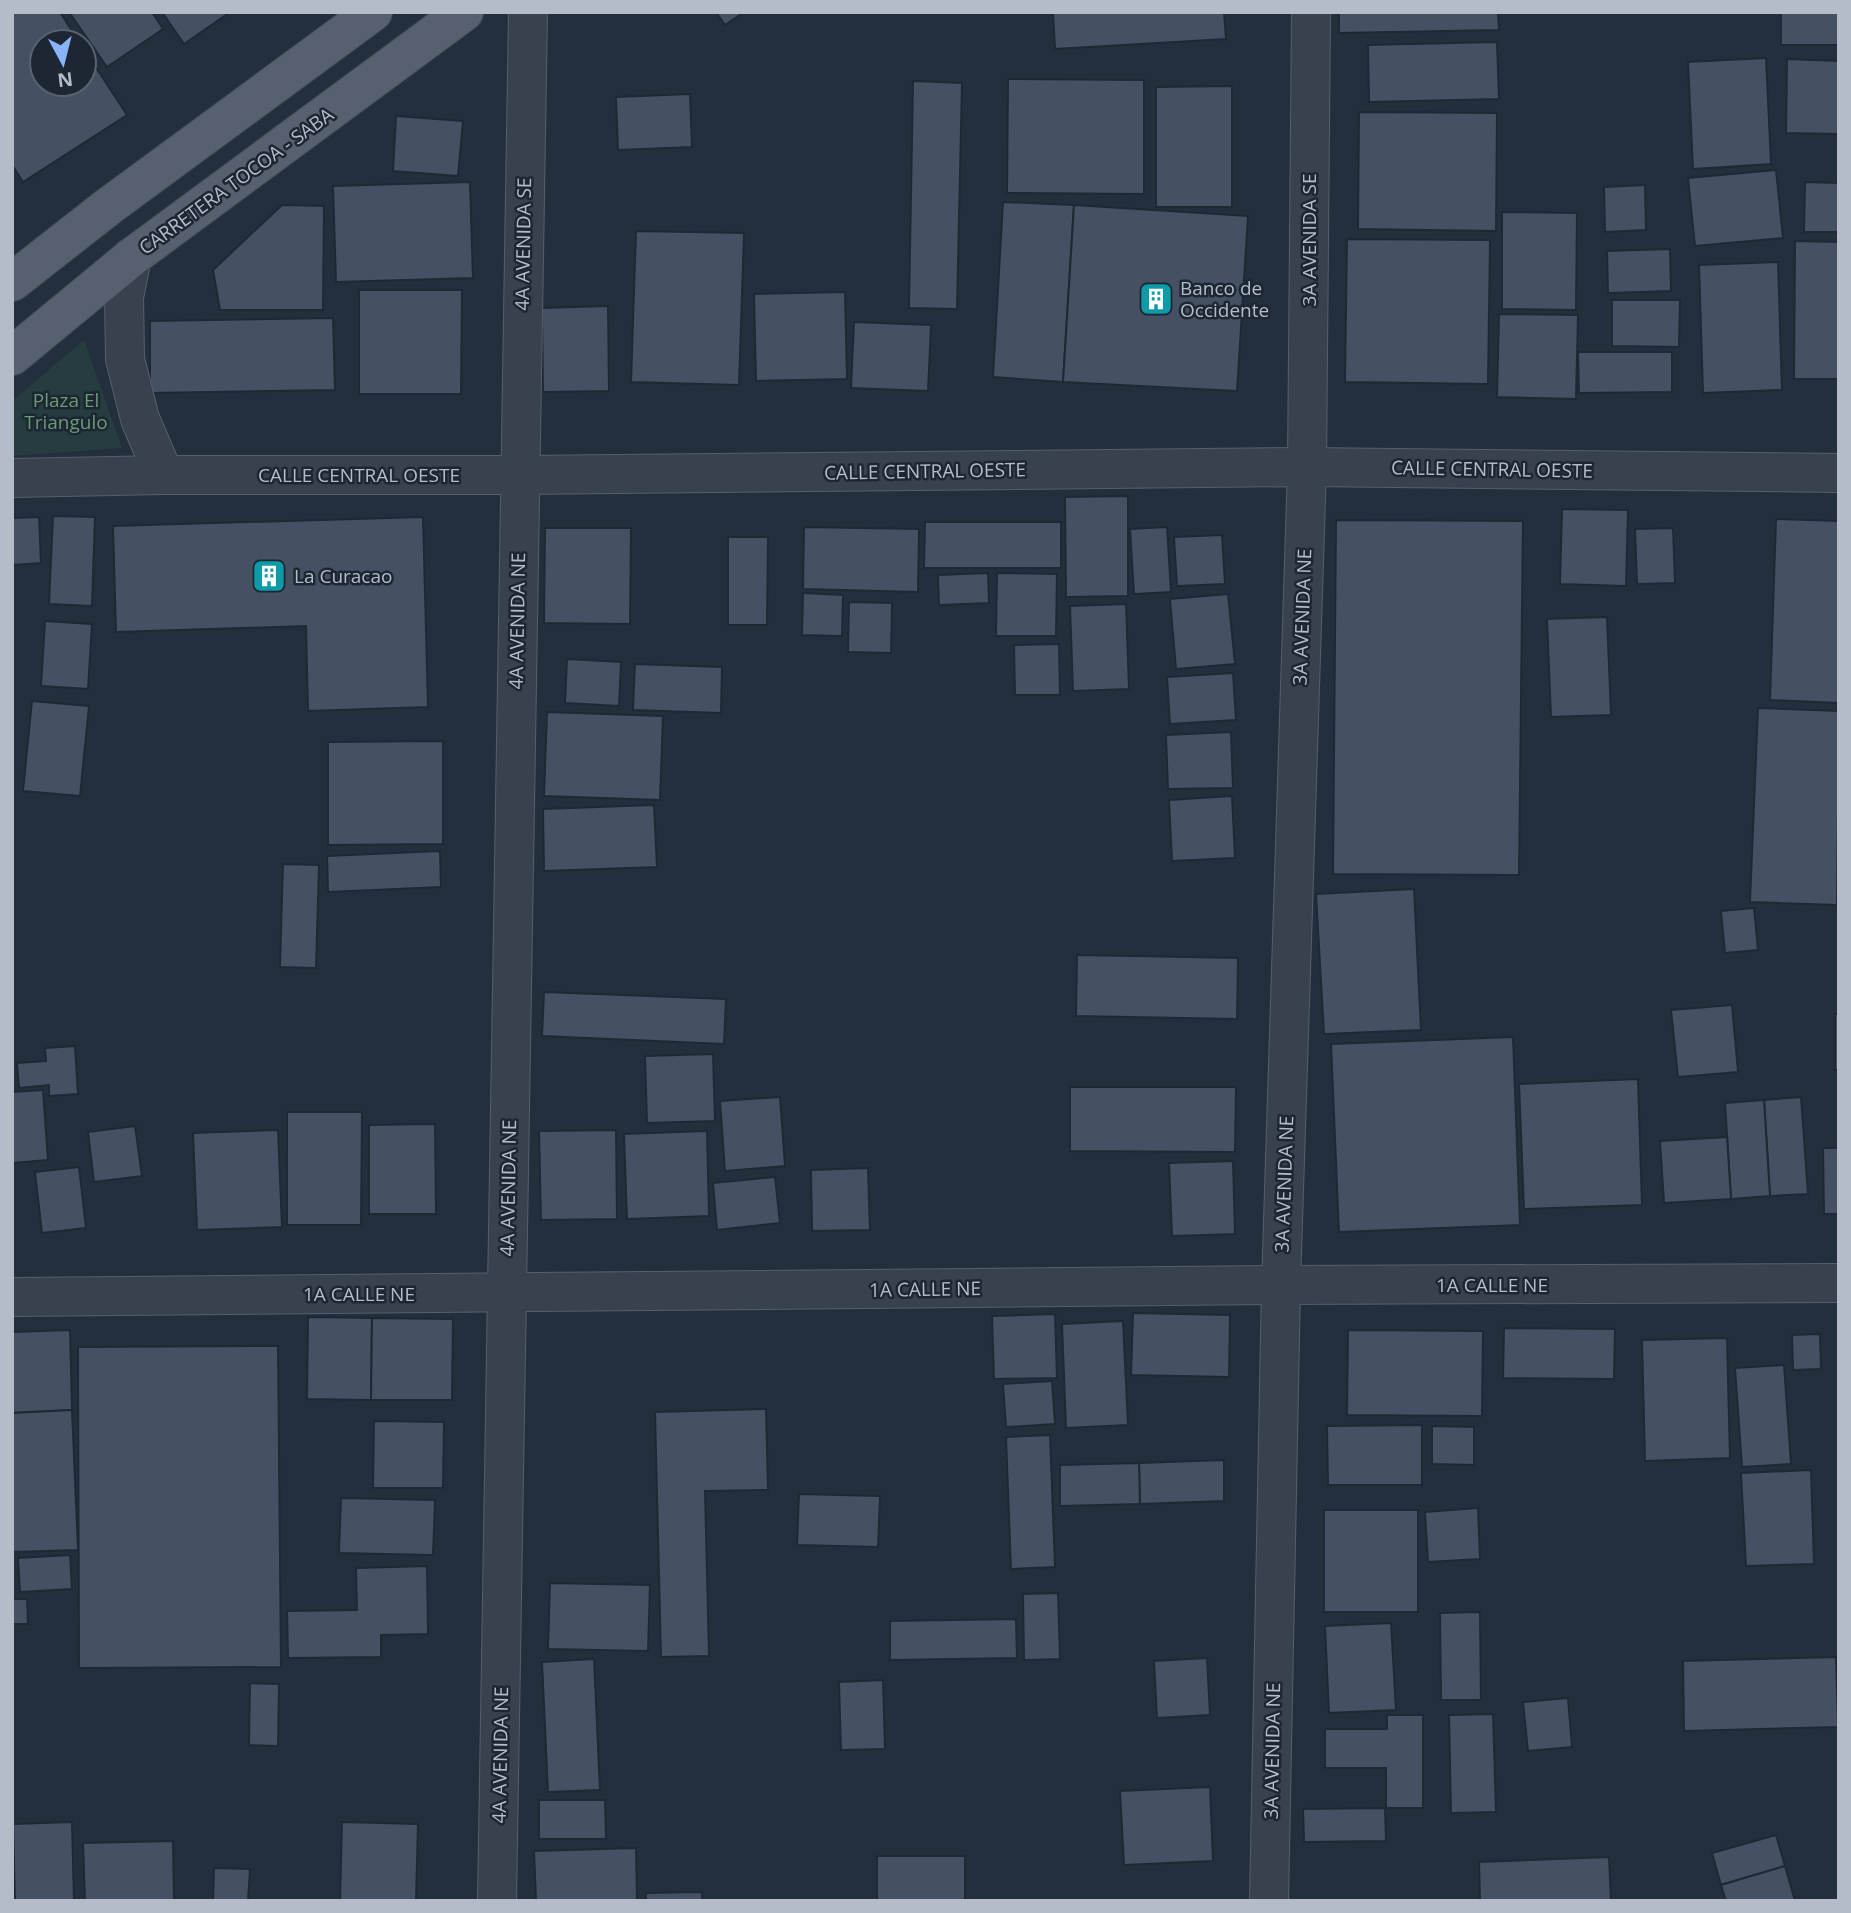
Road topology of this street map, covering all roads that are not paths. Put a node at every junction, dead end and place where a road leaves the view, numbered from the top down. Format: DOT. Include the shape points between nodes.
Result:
graph roads {
  1 [pos="373,12"];
  2 [pos="464,12"];
  3 [pos="527,12"];
  4 [pos="1311,12"];
  5 [pos="132,257"];
  6 [pos="12,282"];
  7 [pos="12,356"];
  8 [pos="1307,467"];
  9 [pos="1839,473"];
  10 [pos="164,475"];
  11 [pos="519,475"];
  12 [pos="12,478"];
  13 [pos="1839,1283"];
  14 [pos="1281,1285"];
  15 [pos="507,1293"];
  16 [pos="12,1297"];
  17 [pos="497,1901"];
  18 [pos="1269,1901"];
  1 -- 6 [label="main road"];
  2 -- 5 [label="main road, CARRETERA TOCOA - SABA"];
  3 -- 11 [label="street, 4A AVENIDA SE"];
  4 -- 8 [label="street, 3A AVENIDA SE"];
  5 -- 7 [label="main road, CARRETERA TOCOA - SABA"];
  5 -- 10 [label="street" via="124,297 125,359 139,419"];
  8 -- 9 [label="street, CALLE CENTRAL OESTE"];
  8 -- 11 [label="street, CALLE CENTRAL OESTE"];
  8 -- 14 [label="street, 3A AVENIDA NE"];
  10 -- 11 [label="street, CALLE CENTRAL OESTE"];
  10 -- 12 [label="street, CALLE CENTRAL OESTE"];
  11 -- 15 [label="street, 4A AVENIDA NE"];
  13 -- 14 [label="street, 1A CALLE NE"];
  14 -- 15 [label="street, 1A CALLE NE"];
  14 -- 18 [label="street, 3A AVENIDA NE"];
  15 -- 16 [label="street, 1A CALLE NE"];
  15 -- 17 [label="street, 4A AVENIDA NE"];
}
